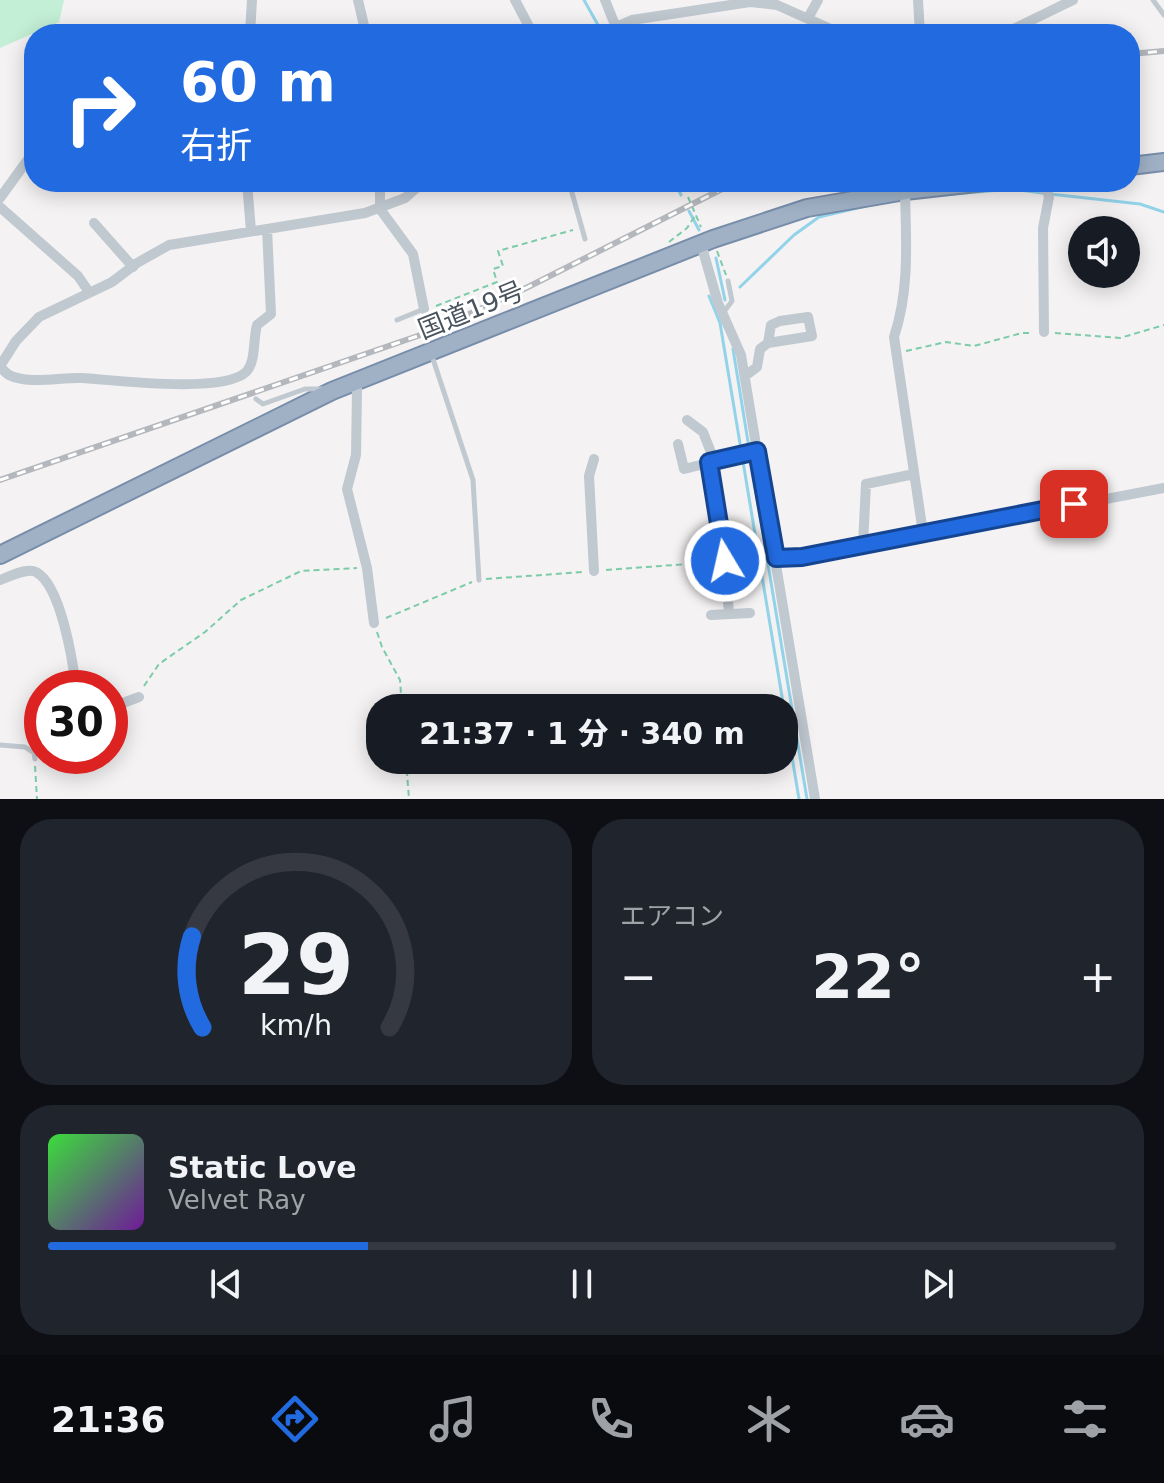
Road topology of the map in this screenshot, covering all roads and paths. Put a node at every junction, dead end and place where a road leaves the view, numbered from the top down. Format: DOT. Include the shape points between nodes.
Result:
graph roads {
  1 [pos="252,0"];
  2 [pos="358,0"];
  3 [pos="515,0"];
  4 [pos="605,0"];
  5 [pos="692,0"];
  6 [pos="818,0"];
  7 [pos="918,0"];
  8 [pos="1153,0"];
  9 [pos="1070,1"];
  10 [pos="695,12"];
  11 [pos="1164,15"];
  12 [pos="808,18"];
  13 [pos="251,24"];
  14 [pos="364,24"];
  15 [pos="528,24"];
  16 [pos="607,24"];
  17 [pos="625,24"];
  18 [pos="821,24"];
  19 [pos="919,24"];
  20 [pos="1023,24"];
  21 [pos="1164,162"];
  22 [pos="24,165"];
  23 [pos="1140,165"];
  24 [pos="248,192"];
  25 [pos="380,192"];
  26 [pos="412,192"];
  27 [pos="572,192"];
  28 [pos="685,192"];
  29 [pos="899,192"];
  30 [pos="905,192"];
  31 [pos="1047,192"];
  32 [pos="0,198"];
  33 [pos="0,207"];
  34 [pos="380,209"];
  35 [pos="695,216"];
  36 [pos="94,223"];
  37 [pos="582,228"];
  38 [pos="267,229"];
  39 [pos="251,231"];
  40 [pos="585,239"];
  41 [pos="707,242"];
  42 [pos="667,247"];
  43 [pos="133,267"];
  44 [pos="728,281"];
  45 [pos="89,292"];
  46 [pos="424,309"];
  47 [pos="722,314"];
  48 [pos="397,320"];
  49 [pos="1164,325"];
  50 [pos="1044,332"];
  51 [pos="768,343"];
  52 [pos="431,351"];
  53 [pos="897,354"];
  54 [pos="0,366"];
  55 [pos="745,376"];
  56 [pos="212,382"];
  57 [pos="244,382"];
  58 [pos="354,382"];
  59 [pos="332,391"];
  60 [pos="256,399"];
  61 [pos="687,420"];
  62 [pos="678,444"];
  63 [pos="757,451"];
  64 [pos="594,459"];
  65 [pos="711,461"];
  66 [pos="914,474"];
  67 [pos="1164,488"];
  68 [pos="923,533"];
  69 [pos="863,545"];
  70 [pos="0,555"];
  71 [pos="776,558"];
  72 [pos="725,561"];
  73 [pos="367,568"];
  74 [pos="594,571"];
  75 [pos="0,580"];
  76 [pos="479,580"];
  77 [pos="750,613"];
  78 [pos="729,614"];
  79 [pos="711,615"];
  80 [pos="374,623"];
  81 [pos="73,670"];
  82 [pos="401,694"];
  83 [pos="139,697"];
  84 [pos="128,699"];
  85 [pos="0,745"];
  86 [pos="24,747"];
  87 [pos="36,774"];
  88 [pos="407,774"];
  89 [pos="37,799"];
  90 [pos="409,799"];
  91 [pos="815,799"];
  1 -- 13 [label="street"];
  2 -- 14 [label="street"];
  3 -- 15 [label="street"];
  4 -- 16 [label="street"];
  5 -- 10 [label="street"];
  6 -- 12 [label="street"];
  7 -- 19 [label="street"];
  8 -- 11 [label="lane"];
  9 -- 20 [label="street"];
  10 -- 12 [label="street" via="763,2"];
  10 -- 17 [label="street" via="642,17"];
  12 -- 18 [label="street"];
  21 -- 23 [label="highway"];
  22 -- 32 [label="street"];
  24 -- 39 [label="street"];
  25 -- 34 [label="street"];
  26 -- 34 [label="street"];
  27 -- 37 [label="lane"];
  28 -- 35 [label="path"];
  29 -- 41 [label="highway, 国道19号" via="807,208"];
  30 -- 53 [label="street" via="907,266 894,337"];
  31 -- 50 [label="street"];
  33 -- 45 [label="street"];
  34 -- 38 [label="street"];
  34 -- 46 [label="street" via="413,254"];
  35 -- 41 [label="path"];
  35 -- 42 [label="path"];
  36 -- 43 [label="street"];
  37 -- 40 [label="lane"];
  37 -- 46 [label="path" via="498,251 503,266 493,269 497,282"];
  38 -- 39 [label="street"];
  38 -- 56 [label="street" via="271,314 257,325 244,374"];
  39 -- 43 [label="street" via="169,245"];
  41 -- 44 [label="path"];
  41 -- 47 [label="street"];
  41 -- 52 [label="highway, 国道19号"];
  43 -- 45 [label="street"];
  44 -- 47 [label="lane" via="732,301"];
  45 -- 54 [label="street" via="39,317"];
  46 -- 48 [label="lane"];
  47 -- 55 [label="street"];
  49 -- 50 [label="path" via="1120,338"];
  50 -- 53 [label="path" via="974,346 946,342"];
  51 -- 55 [label="street" via="760,349 757,367"];
  52 -- 58 [label="highway, 国道19号"];
  52 -- 76 [label="lane" via="473,480"];
  53 -- 66 [label="street"];
  54 -- 56 [label="street" via="7,374 24,378"];
  55 -- 63 [label="street"];
  56 -- 57 [label="lane"];
  58 -- 59 [label="highway, 国道19号"];
  58 -- 73 [label="street" via="356,455 347,485"];
  59 -- 60 [label="lane" via="305,389 263,404"];
  59 -- 70 [label="highway, 国道19号"];
  61 -- 65 [label="street" via="703,432"];
  62 -- 65 [label="street" via="684,469"];
  63 -- 65 [label="street"];
  63 -- 71 [label="street"];
  64 -- 74 [label="street" via="589,476"];
  65 -- 72 [label="street"];
  66 -- 68 [label="street"];
  66 -- 69 [label="street" via="866,484"];
  67 -- 68 [label="street"];
  68 -- 69 [label="street"];
  69 -- 71 [label="street"];
  71 -- 72 [label="path"];
  71 -- 91 [label="street"];
  72 -- 74 [label="path"];
  72 -- 78 [label="street"];
  73 -- 80 [label="street"];
  73 -- 83 [label="path" via="309,569 241,600 159,664"];
  74 -- 76 [label="path"];
  75 -- 81 [label="street" via="28,570 43,578 58,607"];
  76 -- 80 [label="path"];
  77 -- 78 [label="street"];
  78 -- 79 [label="street"];
  80 -- 82 [label="path" via="400,680"];
  83 -- 84 [label="street"];
  85 -- 86 [label="lane"];
  87 -- 89 [label="path"];
  88 -- 90 [label="path"];
}
